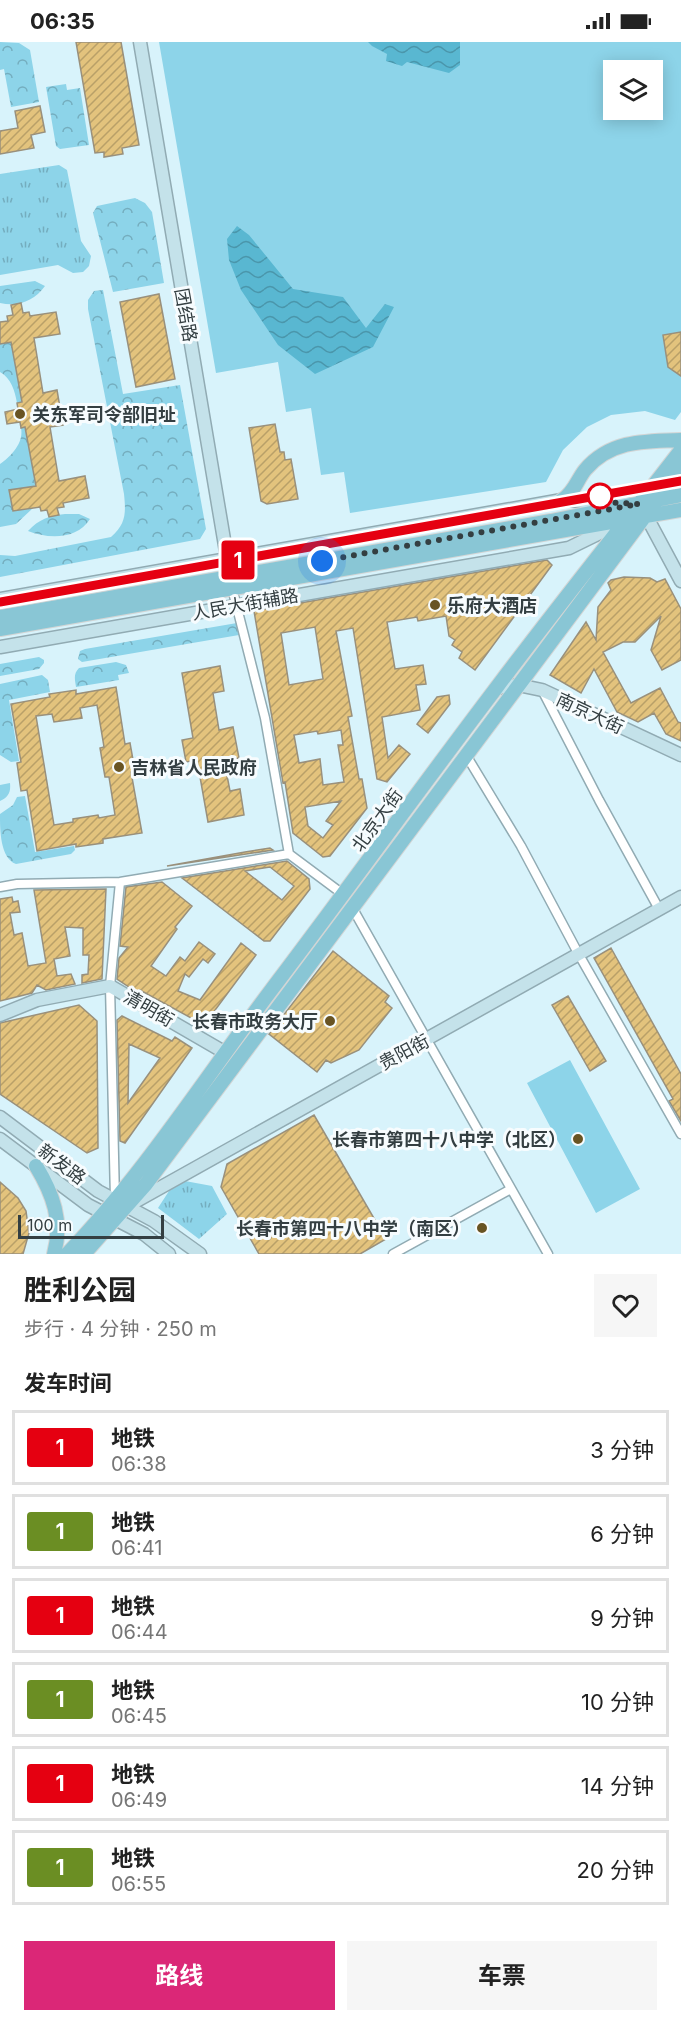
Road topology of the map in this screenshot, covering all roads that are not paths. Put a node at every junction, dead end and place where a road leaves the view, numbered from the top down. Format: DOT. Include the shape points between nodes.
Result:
graph roads {
  1 [pos="140,42"];
  2 [pos="681,440"];
  3 [pos="681,450"];
  4 [pos="681,468"];
  5 [pos="681,495"];
  6 [pos="562,500"];
  7 [pos="658,500"];
  8 [pos="642,510"];
  9 [pos="681,510"];
  10 [pos="626,520"];
  11 [pos="227,559"];
  12 [pos="681,581"];
  13 [pos="231,582"];
  14 [pos="0,599"];
  15 [pos="236,606"];
  16 [pos="0,617"];
  17 [pos="0,629"];
  18 [pos="0,647"];
  19 [pos="518,685"];
  20 [pos="496,688"];
  21 [pos="542,690"];
  22 [pos="466,755"];
  23 [pos="681,755"];
  24 [pos="289,854"];
  25 [pos="120,882"];
  26 [pos="0,887"];
  27 [pos="344,895"];
  28 [pos="681,897"];
  29 [pos="353,909"];
  30 [pos="659,909"];
  31 [pos="578,953"];
  32 [pos="110,986"];
  33 [pos="0,1015"];
  34 [pos="426,1040"];
  35 [pos="224,1052"];
  36 [pos="0,1117"];
  37 [pos="681,1134"];
  38 [pos="0,1139"];
  39 [pos="36,1166"];
  40 [pos="511,1189"];
  41 [pos="121,1203"];
  42 [pos="110,1216"];
  43 [pos="54,1254"];
  44 [pos="67,1254"];
  45 [pos="84,1254"];
  46 [pos="169,1254"];
  47 [pos="200,1254"];
  48 [pos="393,1254"];
  49 [pos="549,1254"];
  1 -- 11 [label="main road, 团结路"];
  2 -- 6 [label="main road" via="633,442 612,449 587,468"];
  3 -- 8 [label="main road, 北京大街"];
  4 -- 7 [label="main road, 北京大街"];
  5 -- 7 [label="main road"];
  6 -- 8 [label="main road"];
  6 -- 11 [label="main road"];
  7 -- 8 [label="main road, 北京大街"];
  8 -- 9 [label="main road"];
  8 -- 10 [label="main road"];
  8 -- 12 [label="main road"];
  8 -- 13 [label="main road"];
  8 -- 19 [label="main road, 北京大街"];
  10 -- 13 [label="main road"];
  10 -- 15 [label="main road, 人民大街辅路" via="569,548"];
  10 -- 20 [label="main road, 北京大街"];
  11 -- 13 [label="main road, 团结路"];
  11 -- 14 [label="main road"];
  13 -- 15 [label="street"];
  13 -- 16 [label="main road"];
  13 -- 17 [label="main road"];
  15 -- 18 [label="main road, 人民大街辅路"];
  15 -- 24 [label="street" via="265,718"];
  19 -- 20 [label="main road, 南京大街"];
  19 -- 21 [label="main road, 南京大街"];
  19 -- 22 [label="main road, 北京大街"];
  20 -- 27 [label="main road, 北京大街"];
  21 -- 23 [label="main road, 南京大街"];
  21 -- 30 [label="street"];
  22 -- 29 [label="main road, 北京大街"];
  22 -- 31 [label="street" via="521,846"];
  24 -- 25 [label="street"];
  24 -- 27 [label="street"];
  25 -- 26 [label="street"];
  25 -- 32 [label="street"];
  27 -- 35 [label="main road, 北京大街"];
  28 -- 30 [label="main road, 贵阳街"];
  29 -- 34 [label="street"];
  29 -- 41 [label="main road, 北京大街" via="153,1175"];
  30 -- 31 [label="main road, 贵阳街"];
  31 -- 34 [label="main road, 贵阳街"];
  31 -- 37 [label="street"];
  32 -- 33 [label="main road, 清明街" via="37,1000"];
  32 -- 35 [label="main road, 清明街"];
  32 -- 41 [label="street"];
  34 -- 40 [label="street"];
  34 -- 41 [label="main road, 贵阳街"];
  35 -- 41 [label="main road, 北京大街" via="134,1176"];
  36 -- 41 [label="main road, 新发路" via="98,1191"];
  38 -- 39 [label="main road, 新发路"];
  39 -- 42 [label="main road, 新发路"];
  39 -- 43 [label="main road" via="57,1214"];
  40 -- 48 [label="street"];
  40 -- 49 [label="street"];
  41 -- 42 [label="main road, 北京大街"];
  41 -- 47 [label="main road, 新发路"];
  42 -- 44 [label="main road"];
  42 -- 45 [label="main road"];
  42 -- 46 [label="main road, 新发路" via="144,1234"];
}
